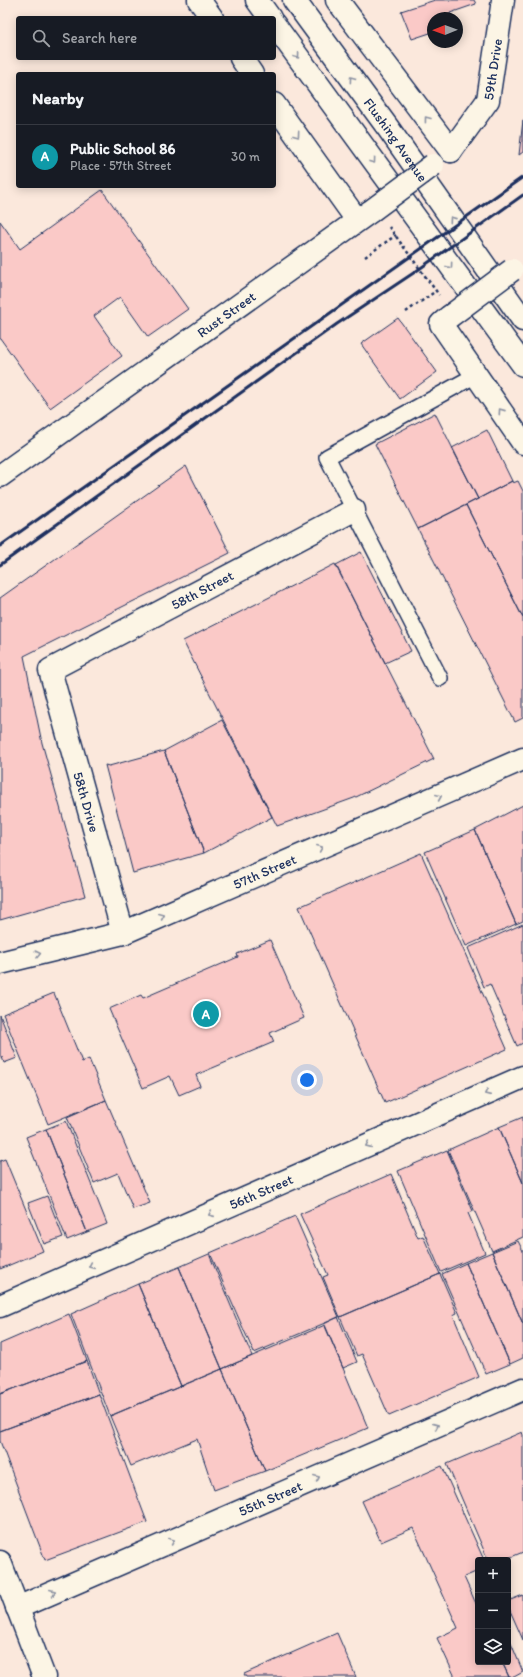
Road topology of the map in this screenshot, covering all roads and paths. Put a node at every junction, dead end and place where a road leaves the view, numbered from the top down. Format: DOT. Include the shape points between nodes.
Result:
graph roads {
  1 [pos="199,0"];
  2 [pos="257,0"];
  3 [pos="294,0"];
  4 [pos="337,0"];
  5 [pos="503,0"];
  6 [pos="211,16"];
  7 [pos="269,16"];
  8 [pos="276,27"];
  9 [pos="242,60"];
  10 [pos="251,72"];
  11 [pos="276,106"];
  12 [pos="451,151"];
  13 [pos="372,218"];
  14 [pos="396,235"];
  15 [pos="365,257"];
  16 [pos="517,266"];
  17 [pos="436,291"];
  18 [pos="440,296"];
  19 [pos="406,312"];
  20 [pos="523,320"];
  21 [pos="523,365"];
  22 [pos="476,375"];
  23 [pos="523,443"];
  24 [pos="0,476"];
  25 [pos="354,510"];
  26 [pos="50,670"];
  27 [pos="440,678"];
  28 [pos="523,759"];
  29 [pos="123,933"];
  30 [pos="0,963"];
  31 [pos="523,1077"];
  32 [pos="0,1306"];
  33 [pos="523,1389"];
  34 [pos="0,1562"];
  35 [pos="17,1608"];
  36 [pos="44,1677"];
  1 -- 6 [label="main road"];
  2 -- 7 [label="main road"];
  20 -- 3 [label="main road, Flushing Avenue, one-way"];
  12 -- 4 [label="main road, one-way"];
  5 -- 12 [label="main road, 59th Drive" via="488,100"];
  8 -- 21 [label="main road, one-way"];
  9 -- 10 [label="main road"];
  11 -- 13 [label="main road, one-way"];
  12 -- 13 [label="main road, Rust Street, bridge"];
  13 -- 14 [label="path"];
  13 -- 24 [label="main road, Rust Street"];
  14 -- 15 [label="path"];
  14 -- 17 [label="path"];
  16 -- 22 [label="main road, bridge" via="440,324"];
  17 -- 18 [label="path"];
  17 -- 19 [label="path"];
  23 -- 22 [label="main road, one-way"];
  22 -- 25 [label="lane" via="327,457"];
  25 -- 26 [label="main road, 58th Street"];
  25 -- 27 [label="lane"];
  26 -- 29 [label="main road, 58th Drive"];
  29 -- 28 [label="main road, 57th Street, one-way"];
  30 -- 29 [label="main road, 57th Street, one-way"];
  31 -- 32 [label="main road, 56th Street, one-way"];
  35 -- 33 [label="main road, 55th Street, one-way"];
  34 -- 35 [label="main road"];
  35 -- 36 [label="main road"];
}
